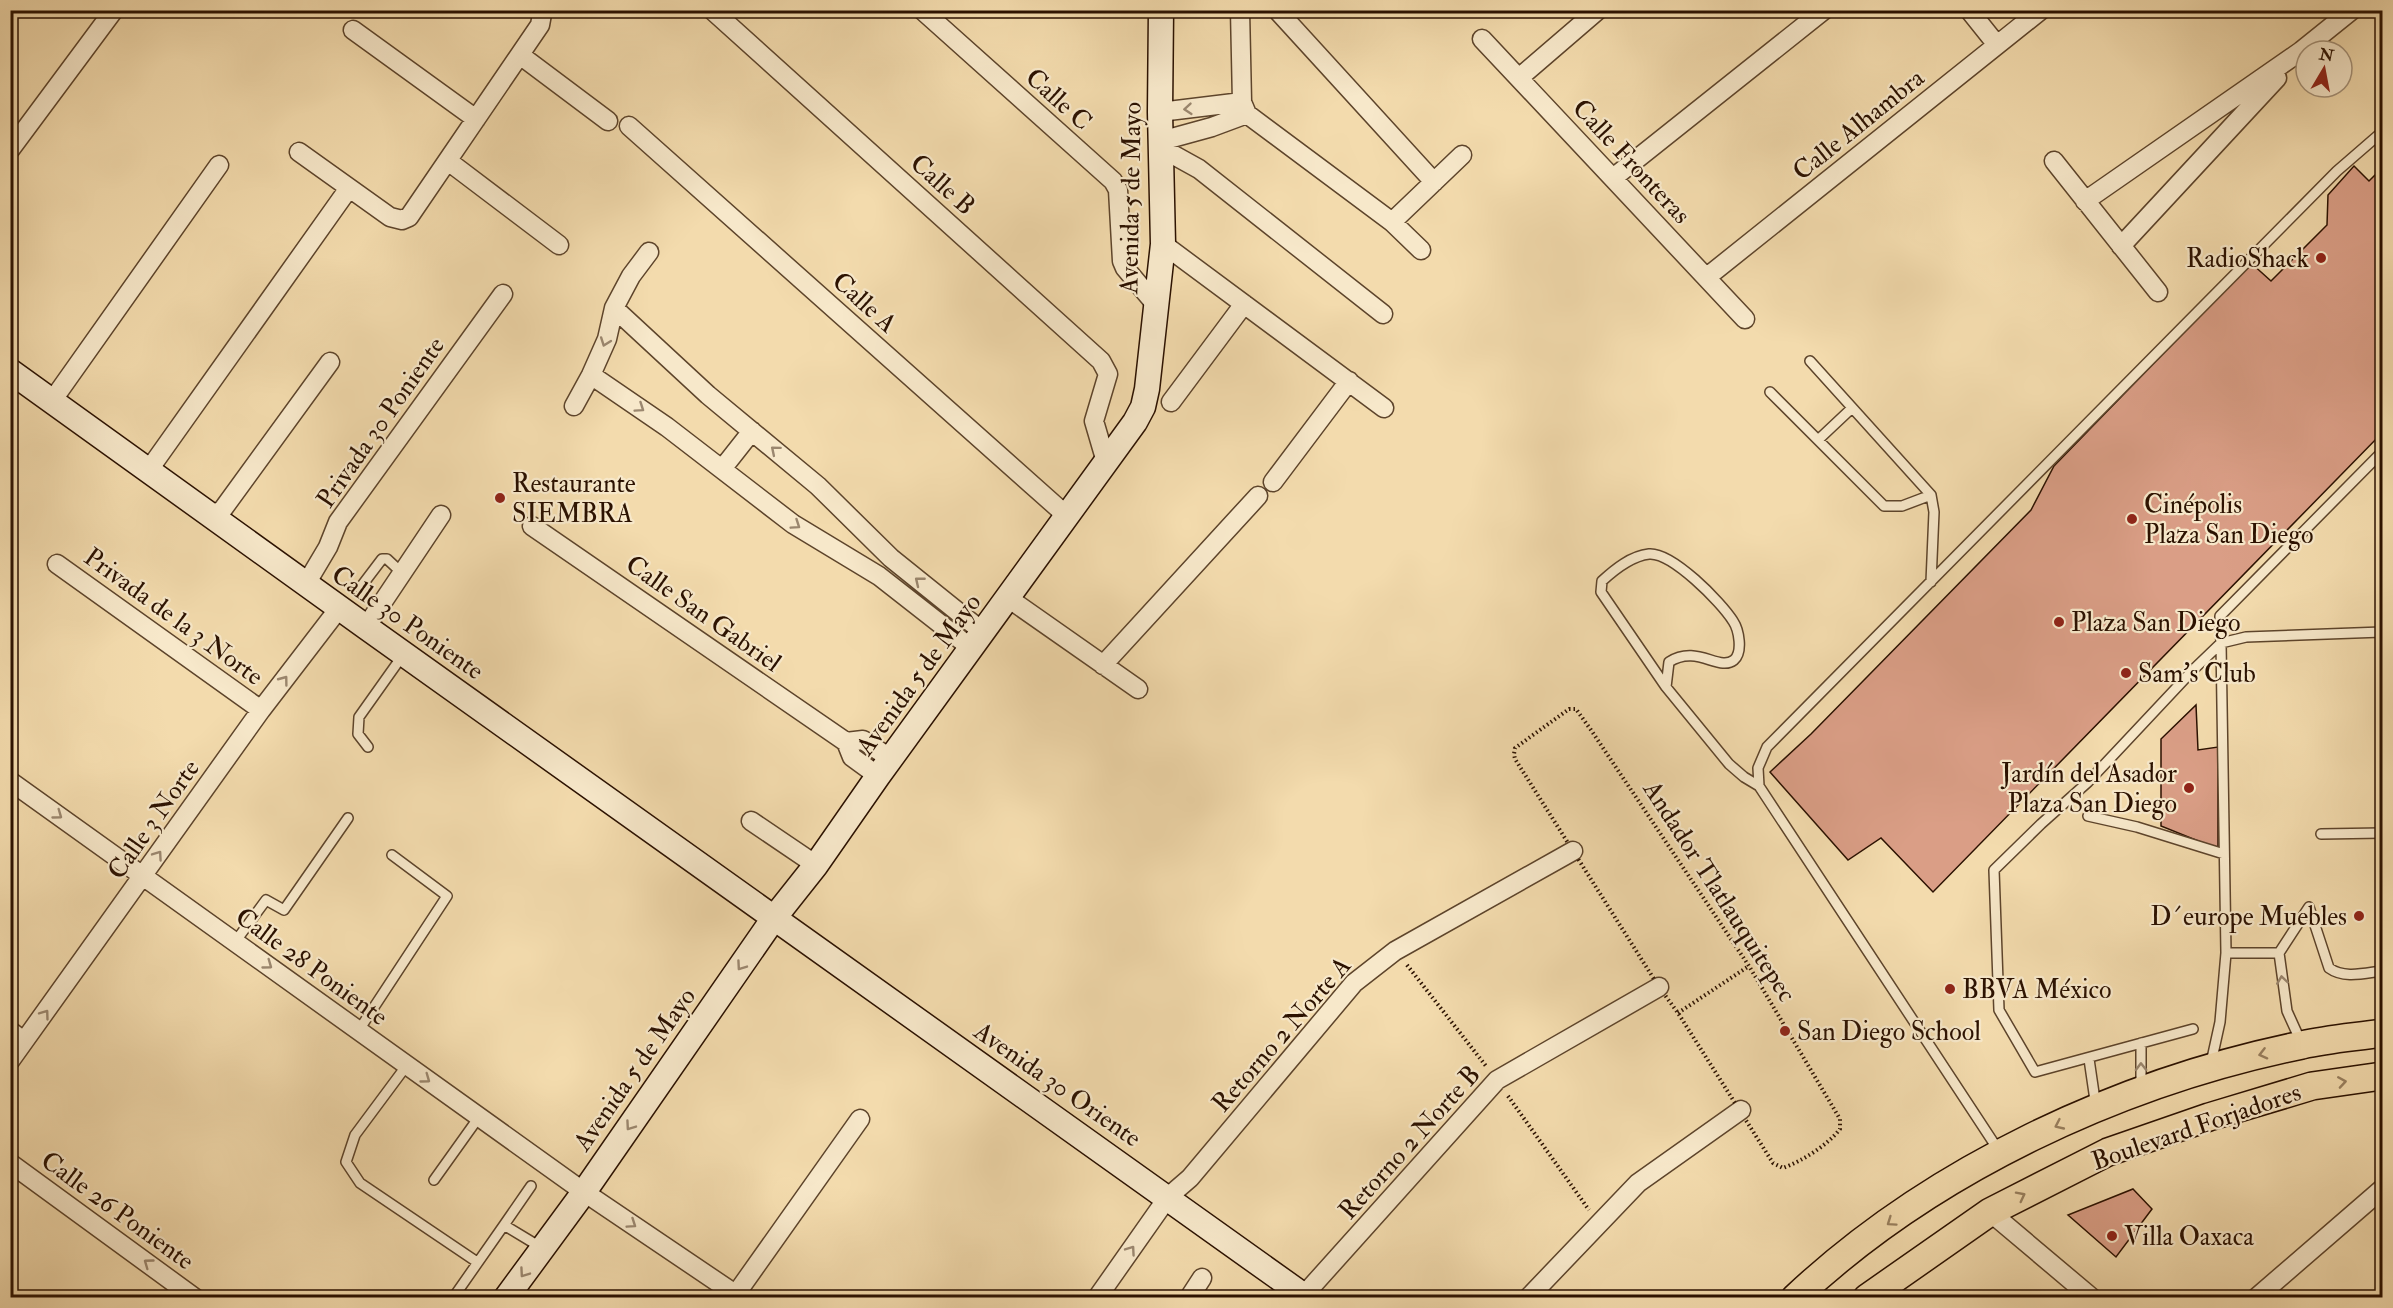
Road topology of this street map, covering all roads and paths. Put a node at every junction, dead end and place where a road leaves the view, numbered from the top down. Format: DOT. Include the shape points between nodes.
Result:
graph roads {
  1 [pos="114,10"];
  2 [pos="540,10"];
  3 [pos="712,10"];
  4 [pos="922,10"];
  5 [pos="1161,10"];
  6 [pos="1240,10"];
  7 [pos="1277,10"];
  8 [pos="1598,10"];
  9 [pos="1824,10"];
  10 [pos="1969,10"];
  11 [pos="2041,10"];
  12 [pos="2352,10"];
  13 [pos="353,30"];
  14 [pos="1482,39"];
  15 [pos="2316,39"];
  16 [pos="1997,45"];
  17 [pos="520,55"];
  18 [pos="2294,56"];
  19 [pos="2294,59"];
  20 [pos="1519,78"];
  21 [pos="1245,108"];
  22 [pos="1160,112"];
  23 [pos="476,119"];
  24 [pos="608,121"];
  25 [pos="629,126"];
  26 [pos="2382,132"];
  27 [pos="1161,144"];
  28 [pos="10,150"];
  29 [pos="299,152"];
  30 [pos="1462,155"];
  31 [pos="448,161"];
  32 [pos="2054,161"];
  33 [pos="219,165"];
  34 [pos="1614,178"];
  35 [pos="1434,182"];
  36 [pos="349,188"];
  37 [pos="2085,201"];
  38 [pos="1392,222"];
  39 [pos="560,244"];
  40 [pos="1163,244"];
  41 [pos="2121,246"];
  42 [pos="1421,250"];
  43 [pos="649,252"];
  44 [pos="1707,277"];
  45 [pos="2158,292"];
  46 [pos="502,294"];
  47 [pos="1244,304"];
  48 [pos="1157,306"];
  49 [pos="614,308"];
  50 [pos="1383,314"];
  51 [pos="1745,319"];
  52 [pos="1810,361"];
  53 [pos="330,362"];
  54 [pos="10,370"];
  55 [pos="591,375"];
  56 [pos="1348,381"];
  57 [pos="1770,392"];
  58 [pos="52,401"];
  59 [pos="1171,402"];
  60 [pos="574,406"];
  61 [pos="1384,408"];
  62 [pos="1852,408"];
  63 [pos="752,431"];
  64 [pos="1818,440"];
  65 [pos="2382,452"];
  66 [pos="1106,462"];
  67 [pos="722,469"];
  68 [pos="148,471"];
  69 [pos="1273,482"];
  70 [pos="1931,495"];
  71 [pos="1258,496"];
  72 [pos="441,515"];
  73 [pos="1067,516"];
  74 [pos="212,517"];
  75 [pos="532,526"];
  76 [pos="57,564"];
  77 [pos="402,573"];
  78 [pos="1931,582"];
  79 [pos="306,584"];
  80 [pos="360,588"];
  81 [pos="1008,598"];
  82 [pos="340,607"];
  83 [pos="366,627"];
  84 [pos="2382,632"];
  85 [pos="977,640"];
  86 [pos="2221,643"];
  87 [pos="404,653"];
  88 [pos="1103,665"];
  89 [pos="1666,687"];
  90 [pos="1138,689"];
  91 [pos="261,710"];
  92 [pos="368,747"];
  93 [pos="884,767"];
  94 [pos="10,781"];
  95 [pos="1759,786"];
  96 [pos="2088,816"];
  97 [pos="348,818"];
  98 [pos="751,821"];
  99 [pos="2382,833"];
  100 [pos="2321,834"];
  101 [pos="1573,851"];
  102 [pos="2224,854"];
  103 [pos="392,855"];
  104 [pos="816,866"];
  105 [pos="143,877"];
  106 [pos="774,918"];
  107 [pos="235,942"];
  108 [pos="2226,953"];
  109 [pos="2279,953"];
  110 [pos="1749,966"];
  111 [pos="2382,971"];
  112 [pos="1659,987"];
  113 [pos="1678,1012"];
  114 [pos="10,1025"];
  115 [pos="2193,1029"];
  116 [pos="359,1030"];
  117 [pos="2382,1033"];
  118 [pos="27,1038"];
  119 [pos="2141,1043"];
  120 [pos="2302,1044"];
  121 [pos="2088,1059"];
  122 [pos="10,1061"];
  123 [pos="406,1065"];
  124 [pos="2209,1068"];
  125 [pos="2382,1076"];
  126 [pos="2142,1090"];
  127 [pos="2096,1108"];
  128 [pos="1741,1110"];
  129 [pos="479,1117"];
  130 [pos="860,1119"];
  131 [pos="2000,1153"];
  132 [pos="10,1163"];
  133 [pos="434,1180"];
  134 [pos="531,1186"];
  135 [pos="2382,1189"];
  136 [pos="584,1192"];
  137 [pos="1168,1197"];
  138 [pos="1990,1212"];
  139 [pos="504,1225"];
  140 [pos="542,1248"];
  141 [pos="477,1262"];
  142 [pos="1202,1278"];
  143 [pos="739,1296"];
  144 [pos="1306,1296"];
  145 [pos="195,1298"];
  146 [pos="453,1298"];
  147 [pos="506,1298"];
  148 [pos="1097,1298"];
  149 [pos="1189,1298"];
  150 [pos="1528,1298"];
  151 [pos="1795,1298"];
  152 [pos="1867,1298"];
  153 [pos="2092,1298"];
  154 [pos="2256,1298"];
  1 -- 28 [label="street"];
  2 -- 17 [label="street" via="540,25"];
  3 -- 66 [label="street, Calle B" via="1101,361 1108,374 1094,421"];
  4 -- 48 [label="street, Calle C" via="1113,182 1118,190 1122,261"];
  5 -- 22 [label="street, Avenida 5 de Mayo"];
  6 -- 21 [label="street"];
  7 -- 35 [label="street"];
  8 -- 20 [label="street"];
  9 -- 34 [label="street"];
  10 -- 16 [label="street"];
  11 -- 16 [label="street, Calle Alhambra"];
  12 -- 15 [label="street"];
  13 -- 23 [label="street"];
  14 -- 20 [label="street, Calle Fronteras"];
  16 -- 44 [label="street, Calle Alhambra"];
  17 -- 23 [label="street"];
  17 -- 24 [label="street"];
  18 -- 37 [label="street"];
  19 -- 41 [label="street"];
  20 -- 34 [label="street, Calle Fronteras"];
  21 -- 22 [label="street, one-way"];
  21 -- 27 [label="street" via="1212,127"];
  21 -- 38 [label="street"];
  22 -- 27 [label="street, Avenida 5 de Mayo"];
  23 -- 31 [label="street"];
  25 -- 73 [label="street, Calle A"];
  26 -- 78 [label="lane" via="2337,171"];
  27 -- 40 [label="street, Avenida 5 de Mayo"];
  27 -- 50 [label="street" via="1199,169"];
  29 -- 36 [label="street"];
  30 -- 35 [label="street"];
  31 -- 36 [label="street" via="410,218 390,217"];
  31 -- 39 [label="street"];
  32 -- 37 [label="street"];
  33 -- 58 [label="street"];
  34 -- 44 [label="street, Calle Fronteras"];
  35 -- 38 [label="street"];
  36 -- 68 [label="street"];
  37 -- 41 [label="street"];
  38 -- 42 [label="street"];
  40 -- 47 [label="street"];
  40 -- 48 [label="street, Avenida 5 de Mayo"];
  41 -- 45 [label="street"];
  43 -- 49 [label="street"];
  44 -- 51 [label="street, Calle Fronteras"];
  46 -- 79 [label="street, Privada 30 Poniente" via="338,522"];
  47 -- 56 [label="street"];
  47 -- 59 [label="street"];
  48 -- 66 [label="street, Avenida 5 de Mayo" via="1143,407"];
  49 -- 55 [label="street, one-way" via="607,339"];
  49 -- 63 [label="street"];
  52 -- 62 [label="lane"];
  53 -- 74 [label="street" via="224,509"];
  54 -- 58 [label="street, Calle 30 Poniente"];
  55 -- 60 [label="street"];
  55 -- 67 [label="street, one-way"];
  56 -- 61 [label="street"];
  56 -- 69 [label="street"];
  57 -- 64 [label="lane"];
  58 -- 68 [label="street, Calle 30 Poniente"];
  62 -- 64 [label="lane"];
  62 -- 70 [label="lane"];
  63 -- 67 [label="street"];
  85 -- 63 [label="street, one-way" via="818,486"];
  64 -- 70 [label="lane" via="1884,506 1902,506"];
  65 -- 86 [label="lane" via="2220,616"];
  66 -- 73 [label="street, Avenida 5 de Mayo"];
  67 -- 85 [label="street, one-way" via="793,524"];
  68 -- 74 [label="street, Calle 30 Poniente"];
  70 -- 78 [label="lane"];
  71 -- 88 [label="street"];
  72 -- 77 [label="street"];
  73 -- 81 [label="street, Avenida 5 de Mayo"];
  74 -- 79 [label="street, Calle 30 Poniente"];
  75 -- 93 [label="street, Calle San Gabriel" via="846,742 852,757"];
  76 -- 91 [label="street, Privada de la 3 Norte"];
  77 -- 80 [label="lane" via="382,559"];
  77 -- 83 [label="street"];
  78 -- 95 [label="lane" via="1767,747 1758,768"];
  79 -- 82 [label="street, Calle 30 Poniente"];
  81 -- 85 [label="street, Avenida 5 de Mayo"];
  81 -- 88 [label="street"];
  82 -- 83 [label="street, Calle 30 Poniente"];
  91 -- 82 [label="street, Calle 3 Norte, one-way"];
  83 -- 87 [label="street, Calle 30 Poniente"];
  84 -- 86 [label="lane" via="2246,637"];
  85 -- 93 [label="street, Avenida 5 de Mayo"];
  86 -- 102 [label="lane"];
  86 -- 121 [label="lane" via="2088,782 1994,870 1999,1010 2035,1072"];
  87 -- 92 [label="lane" via="359,717 358,734"];
  87 -- 106 [label="street, Calle 30 Poniente"];
  88 -- 90 [label="street"];
  89 -- 89 [label="lane" via="1601,592 1602,581 1616,568 1651,554 1675,562 1696,581 1734,621 1739,635 1737,656 1732,661 1723,664 1689,654 1678,656 1670,662"];
  89 -- 95 [label="lane" via="1730,764"];
  105 -- 91 [label="street, Calle 3 Norte, one-way"];
  93 -- 104 [label="street, Avenida 5 de Mayo"];
  94 -- 105 [label="street, Calle 28 Poniente, one-way"];
  95 -- 131 [label="lane"];
  96 -- 102 [label="lane"];
  97 -- 107 [label="lane" via="284,910 266,900"];
  98 -- 104 [label="street"];
  99 -- 100 [label="lane"];
  101 -- 110 [label="path, Andador Tlatlauquitepec" via="1514,754 1515,748 1569,709 1576,709"];
  101 -- 112 [label="path"];
  101 -- 137 [label="street, Retorno 2 Norte A" via="1395,951 1354,983 1190,1178"];
  102 -- 108 [label="lane"];
  103 -- 116 [label="lane" via="447,896"];
  104 -- 106 [label="street, Avenida 5 de Mayo"];
  105 -- 107 [label="street, Calle 28 Poniente"];
  118 -- 105 [label="street, Calle 3 Norte, one-way"];
  106 -- 136 [label="street, Avenida 5 de Mayo, one-way"];
  106 -- 137 [label="street, Avenida 30 Oriente"];
  107 -- 116 [label="street, Calle 28 Poniente, one-way"];
  108 -- 109 [label="lane"];
  108 -- 124 [label="lane" via="2220,1022"];
  109 -- 111 [label="lane" via="2309,907 2329,968 2346,975"];
  120 -- 109 [label="lane, one-way" via="2286,1011"];
  110 -- 113 [label="path"];
  110 -- 128 [label="path, Andador Tlatlauquitepec" via="1840,1119 1840,1129 1783,1168 1773,1163"];
  112 -- 113 [label="path"];
  112 -- 144 [label="street, Retorno 2 Norte B" via="1497,1080"];
  113 -- 128 [label="path"];
  114 -- 118 [label="lane"];
  115 -- 119 [label="lane"];
  116 -- 123 [label="street, Calle 28 Poniente"];
  117 -- 120 [label="main road, Boulevard Forjadores"];
  118 -- 122 [label="street, Calle 3 Norte"];
  119 -- 121 [label="lane"];
  126 -- 119 [label="lane, one-way"];
  120 -- 124 [label="main road, Boulevard Forjadores, one-way"];
  121 -- 127 [label="lane"];
  123 -- 129 [label="street, Calle 28 Poniente, one-way"];
  123 -- 141 [label="lane" via="354,1135 346,1162 360,1183"];
  124 -- 126 [label="main road, Boulevard Forjadores"];
  138 -- 125 [label="main road, Boulevard Forjadores, one-way" via="2108,1152 2197,1121 2312,1086"];
  126 -- 127 [label="main road, Boulevard Forjadores"];
  127 -- 131 [label="main road, Boulevard Forjadores, one-way"];
  128 -- 150 [label="street" via="1638,1183"];
  129 -- 133 [label="lane"];
  129 -- 136 [label="street, Calle 28 Poniente"];
  130 -- 143 [label="street"];
  131 -- 151 [label="main road, Boulevard Forjadores, one-way" via="1875,1233 1830,1265"];
  145 -- 132 [label="street, Calle 26 Poniente, one-way"];
  134 -- 139 [label="lane"];
  135 -- 154 [label="street"];
  136 -- 140 [label="street, Avenida 5 de Mayo"];
  136 -- 143 [label="street, Calle 28 Poniente, one-way"];
  137 -- 144 [label="street, Avenida 30 Oriente"];
  148 -- 137 [label="street, Retorno 2 Norte A, one-way"];
  138 -- 152 [label="main road, Boulevard Forjadores"];
  138 -- 153 [label="street"];
  139 -- 140 [label="lane"];
  139 -- 141 [label="lane"];
  140 -- 147 [label="street, Avenida 5 de Mayo, one-way"];
  141 -- 146 [label="lane"];
  142 -- 149 [label="street"];
}
